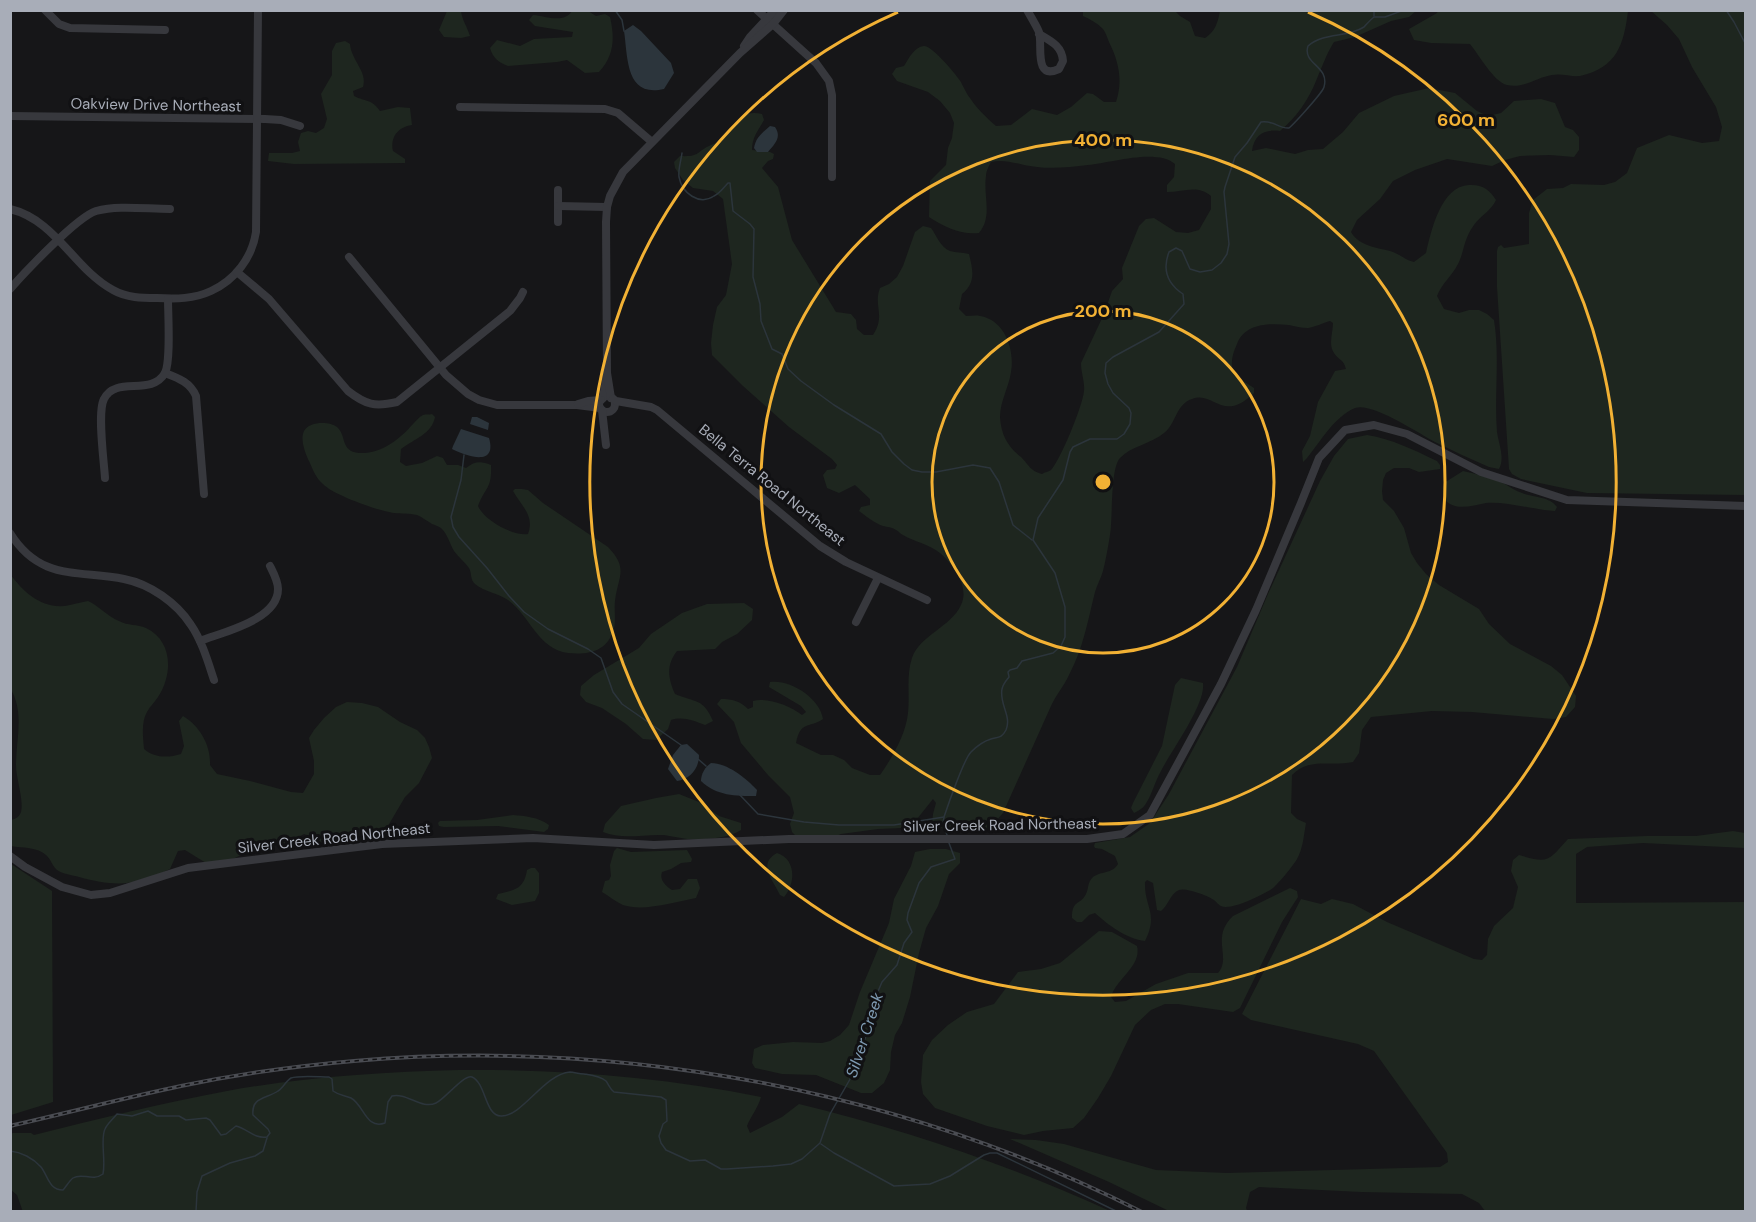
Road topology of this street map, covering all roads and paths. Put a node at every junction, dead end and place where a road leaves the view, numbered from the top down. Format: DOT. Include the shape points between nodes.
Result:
graph roads {
  1 [pos="45,10"];
  2 [pos="258,10"];
  3 [pos="757,10"];
  4 [pos="775,10"];
  5 [pos="784,10"];
  6 [pos="1028,10"];
  7 [pos="770,21"];
  8 [pos="165,30"];
  9 [pos="1040,34"];
  10 [pos="460,107"];
  11 [pos="10,116"];
  12 [pos="258,119"];
  13 [pos="300,126"];
  14 [pos="652,142"];
  15 [pos="832,177"];
  16 [pos="558,190"];
  17 [pos="558,206"];
  18 [pos="607,207"];
  19 [pos="10,209"];
  20 [pos="170,209"];
  21 [pos="558,222"];
  22 [pos="59,240"];
  23 [pos="349,257"];
  24 [pos="237,272"];
  25 [pos="10,289"];
  26 [pos="523,292"];
  27 [pos="168,299"];
  28 [pos="440,368"];
  29 [pos="165,373"];
  30 [pos="607,404"];
  31 [pos="606,442"];
  32 [pos="105,478"];
  33 [pos="204,494"];
  34 [pos="1746,506"];
  35 [pos="10,533"];
  36 [pos="270,566"];
  37 [pos="878,578"];
  38 [pos="927,600"];
  39 [pos="856,621"];
  40 [pos="200,641"];
  41 [pos="214,680"];
  42 [pos="10,856"];
  1 -- 8 [label="street" via="59,24 70,28"];
  2 -- 12 [label="street"];
  3 -- 7 [label="street"];
  4 -- 7 [label="street"];
  5 -- 7 [label="street"];
  6 -- 9 [label="street"];
  7 -- 14 [label="street" via="750,37 740,53"];
  7 -- 15 [label="street" via="816,63 829,81"];
  9 -- 9 [label="street" via="1060,49 1063,61 1059,69 1050,71 1041,65"];
  10 -- 14 [label="street" via="605,109 618,113"];
  11 -- 12 [label="street, Oakview Drive Northeast"];
  12 -- 13 [label="street, Oakview Drive Northeast"];
  12 -- 24 [label="street" via="256,232 252,249"];
  14 -- 18 [label="street" via="623,172"];
  16 -- 17 [label="street"];
  17 -- 18 [label="street"];
  17 -- 21 [label="street"];
  18 -- 30 [label="street"];
  19 -- 22 [label="street" via="38,221"];
  20 -- 22 [label="street" via="97,211 83,217"];
  22 -- 25 [label="street"];
  22 -- 27 [label="street" via="114,291 139,298"];
  23 -- 28 [label="street, Bella Terra Road Northeast"];
  24 -- 27 [label="street" via="204,294"];
  24 -- 28 [label="street" via="269,299 360,401 382,405 397,402"];
  26 -- 28 [label="street" via="510,311"];
  27 -- 29 [label="street"];
  28 -- 30 [label="street, Bella Terra Road Northeast" via="479,400 508,406"];
  29 -- 32 [label="street" via="146,386 115,388 104,398 101,415"];
  29 -- 33 [label="street" via="188,383 196,396"];
  30 -- 31 [label="street"];
  30 -- 37 [label="street, Bella Terra Road Northeast" via="651,406 820,546"];
  34 -- 42 [label="street, Silver Creek Road Northeast" via="1567,500 1481,472 1407,434 1374,425 1345,430 1319,458 1221,684 1150,815 1123,834 1006,840 789,839 654,845 533,838 382,844 188,868 110,893 91,895 62,887"];
  35 -- 40 [label="street" via="30,557 51,568 125,579 152,589 180,611"];
  36 -- 40 [label="street" via="278,588 273,605 261,616"];
  37 -- 38 [label="street, Bella Terra Road Northeast"];
  37 -- 39 [label="street"];
  40 -- 41 [label="street"];
}
